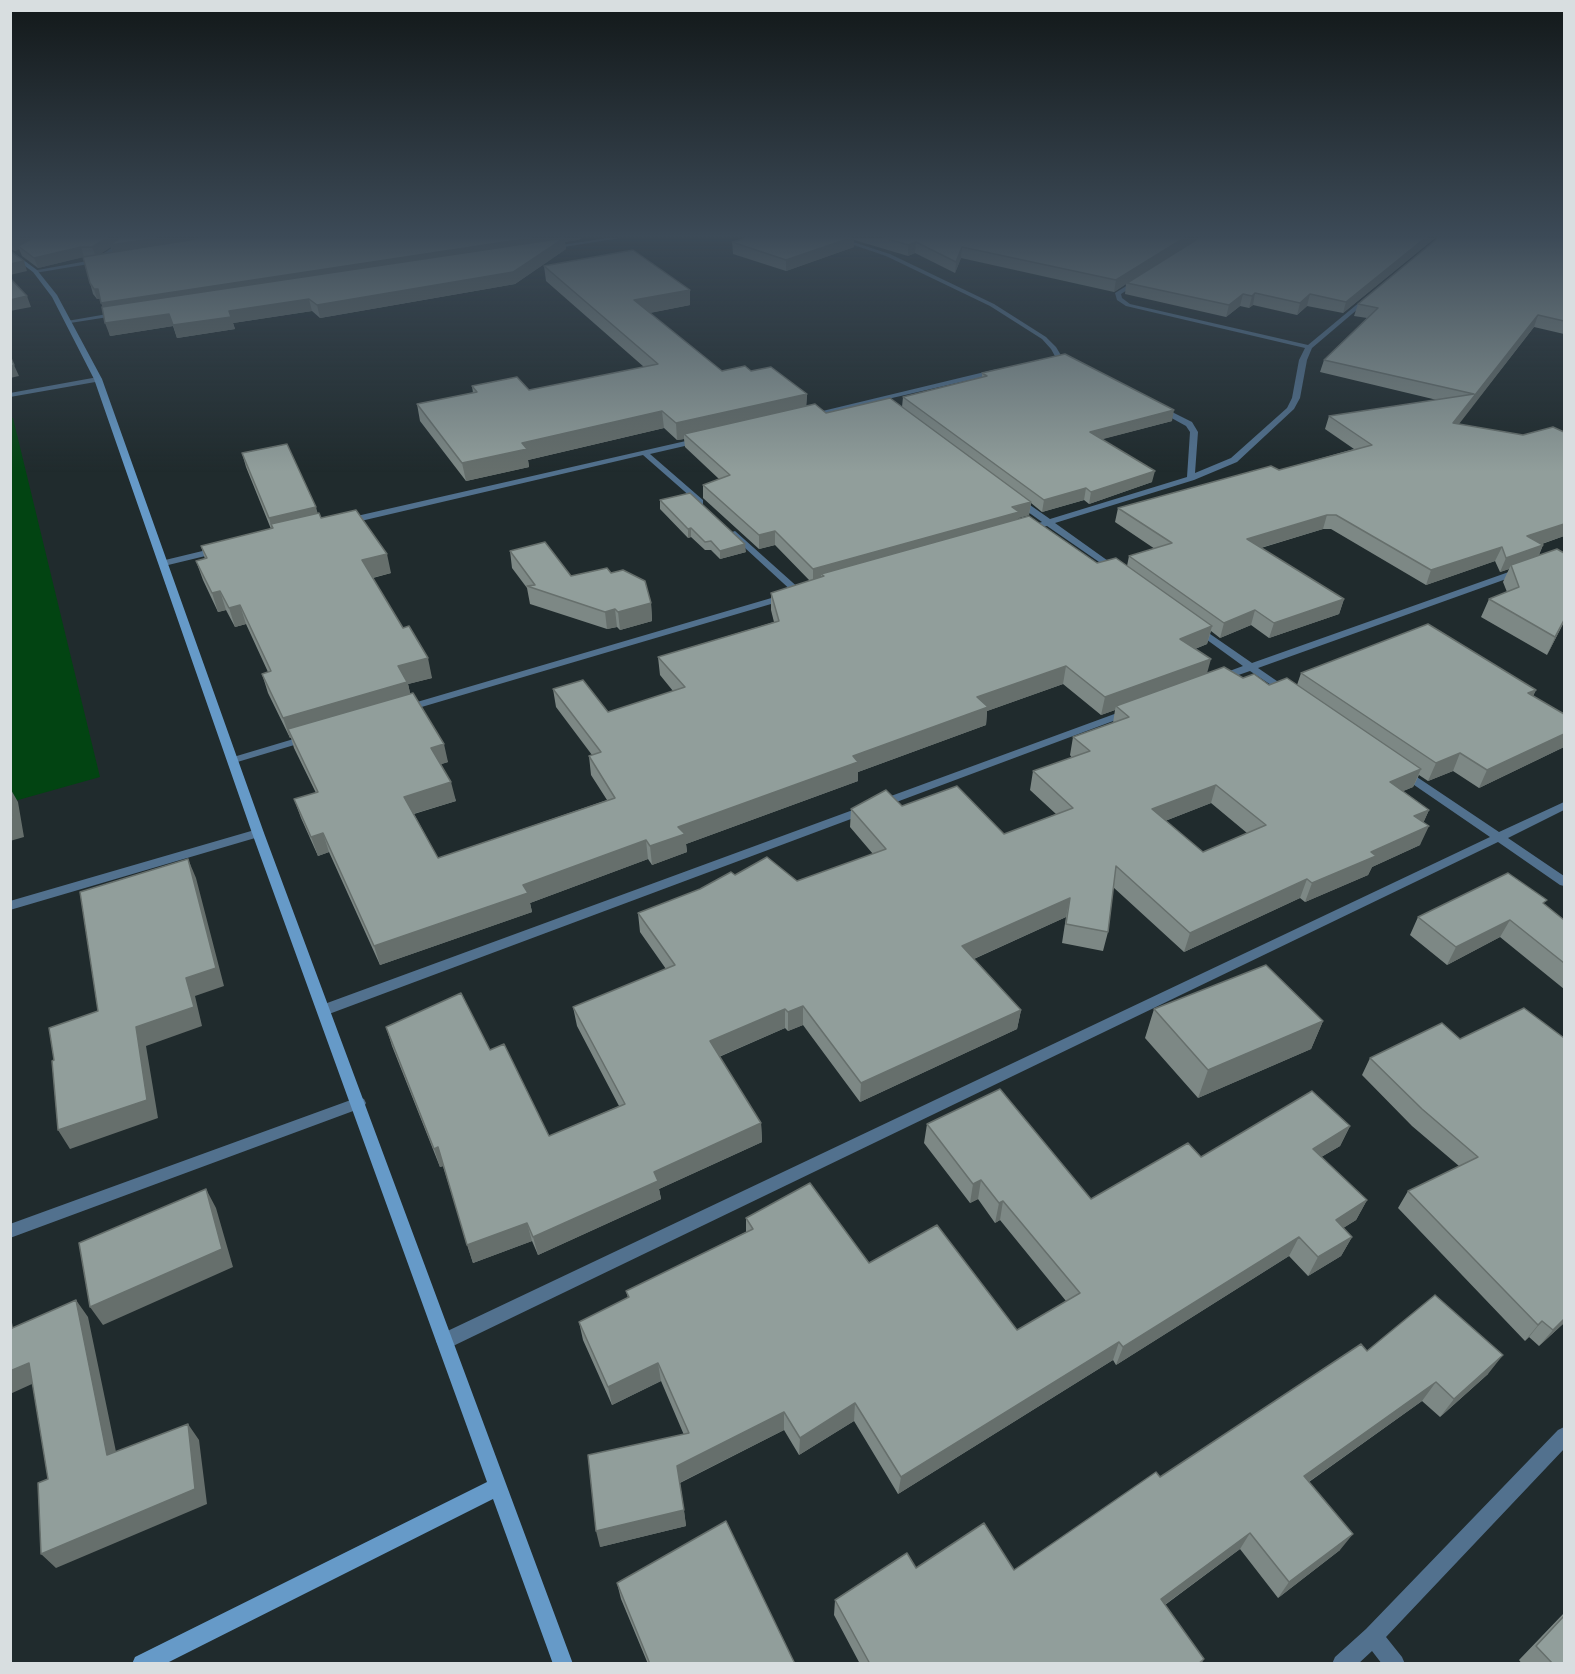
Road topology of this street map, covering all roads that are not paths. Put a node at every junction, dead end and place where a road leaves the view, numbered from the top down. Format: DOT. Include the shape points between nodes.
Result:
graph roads {
  1 [pos="67,316"];
  2 [pos="102,316"];
  3 [pos="1010,316"];
  4 [pos="1170,316"];
  5 [pos="1347,316"];
  6 [pos="70,321"];
  7 [pos="1309,347"];
  8 [pos="1058,357"];
  9 [pos="1047,360"];
  10 [pos="1068,363"];
  11 [pos="1002,370"];
  12 [pos="98,379"];
  13 [pos="10,395"];
  14 [pos="880,398"];
  15 [pos="890,405"];
  16 [pos="1154,405"];
  17 [pos="802,416"];
  18 [pos="712,437"];
  19 [pos="645,453"];
  20 [pos="1191,478"];
  21 [pos="1011,495"];
  22 [pos="705,507"];
  23 [pos="1049,522"];
  24 [pos="336,524"];
  25 [pos="730,530"];
  26 [pos="1015,532"];
  27 [pos="233,547"];
  28 [pos="165,563"];
  29 [pos="1531,567"];
  30 [pos="1126,577"];
  31 [pos="810,589"];
  32 [pos="798,592"];
  33 [pos="1192,626"];
  34 [pos="1250,667"];
  35 [pos="1205,683"];
  36 [pos="1298,700"];
  37 [pos="1138,708"];
  38 [pos="392,713"];
  39 [pos="313,737"];
  40 [pos="234,760"];
  41 [pos="1394,765"];
  42 [pos="1564,806"];
  43 [pos="258,832"];
  44 [pos="1501,838"];
  45 [pos="1564,882"];
  46 [pos="10,906"];
  47 [pos="324,1010"];
  48 [pos="358,1103"];
  49 [pos="10,1231"];
  50 [pos="445,1341"];
  51 [pos="1564,1436"];
  52 [pos="497,1487"];
  53 [pos="1373,1636"];
  54 [pos="142,1664"];
  55 [pos="563,1664"];
  56 [pos="1342,1664"];
  57 [pos="1395,1664"];
  1 -- 6 [label="main road"];
  2 -- 6 [label="street"];
  3 -- 8 [label="street" via="1044,338"];
  4 -- 7 [label="street"];
  5 -- 7 [label="street"];
  6 -- 12 [label="main road"];
  7 -- 20 [label="street" via="1290,409 1234,460"];
  8 -- 9 [label="street"];
  8 -- 10 [label="street"];
  11 -- 14 [label="street"];
  12 -- 13 [label="street"];
  12 -- 28 [label="main road"];
  14 -- 15 [label="street"];
  14 -- 17 [label="street"];
  16 -- 20 [label="street" via="1189,424 1194,432"];
  18 -- 19 [label="street"];
  19 -- 22 [label="street"];
  19 -- 24 [label="street"];
  20 -- 23 [label="street"];
  21 -- 23 [label="street"];
  23 -- 26 [label="street"];
  23 -- 30 [label="street"];
  25 -- 32 [label="street"];
  27 -- 28 [label="street"];
  28 -- 40 [label="main road"];
  29 -- 34 [label="street"];
  31 -- 32 [label="street"];
  32 -- 38 [label="street"];
  33 -- 34 [label="street"];
  34 -- 35 [label="street"];
  34 -- 36 [label="street"];
  37 -- 47 [label="street"];
  39 -- 40 [label="street"];
  40 -- 43 [label="main road"];
  41 -- 44 [label="street"];
  42 -- 44 [label="street"];
  43 -- 46 [label="street"];
  43 -- 47 [label="main road"];
  44 -- 45 [label="street"];
  44 -- 50 [label="street"];
  47 -- 48 [label="main road"];
  48 -- 49 [label="street"];
  48 -- 50 [label="main road"];
  50 -- 52 [label="main road"];
  51 -- 53 [label="street"];
  52 -- 54 [label="main road"];
  52 -- 55 [label="main road"];
  53 -- 56 [label="street"];
  53 -- 57 [label="street"];
}
